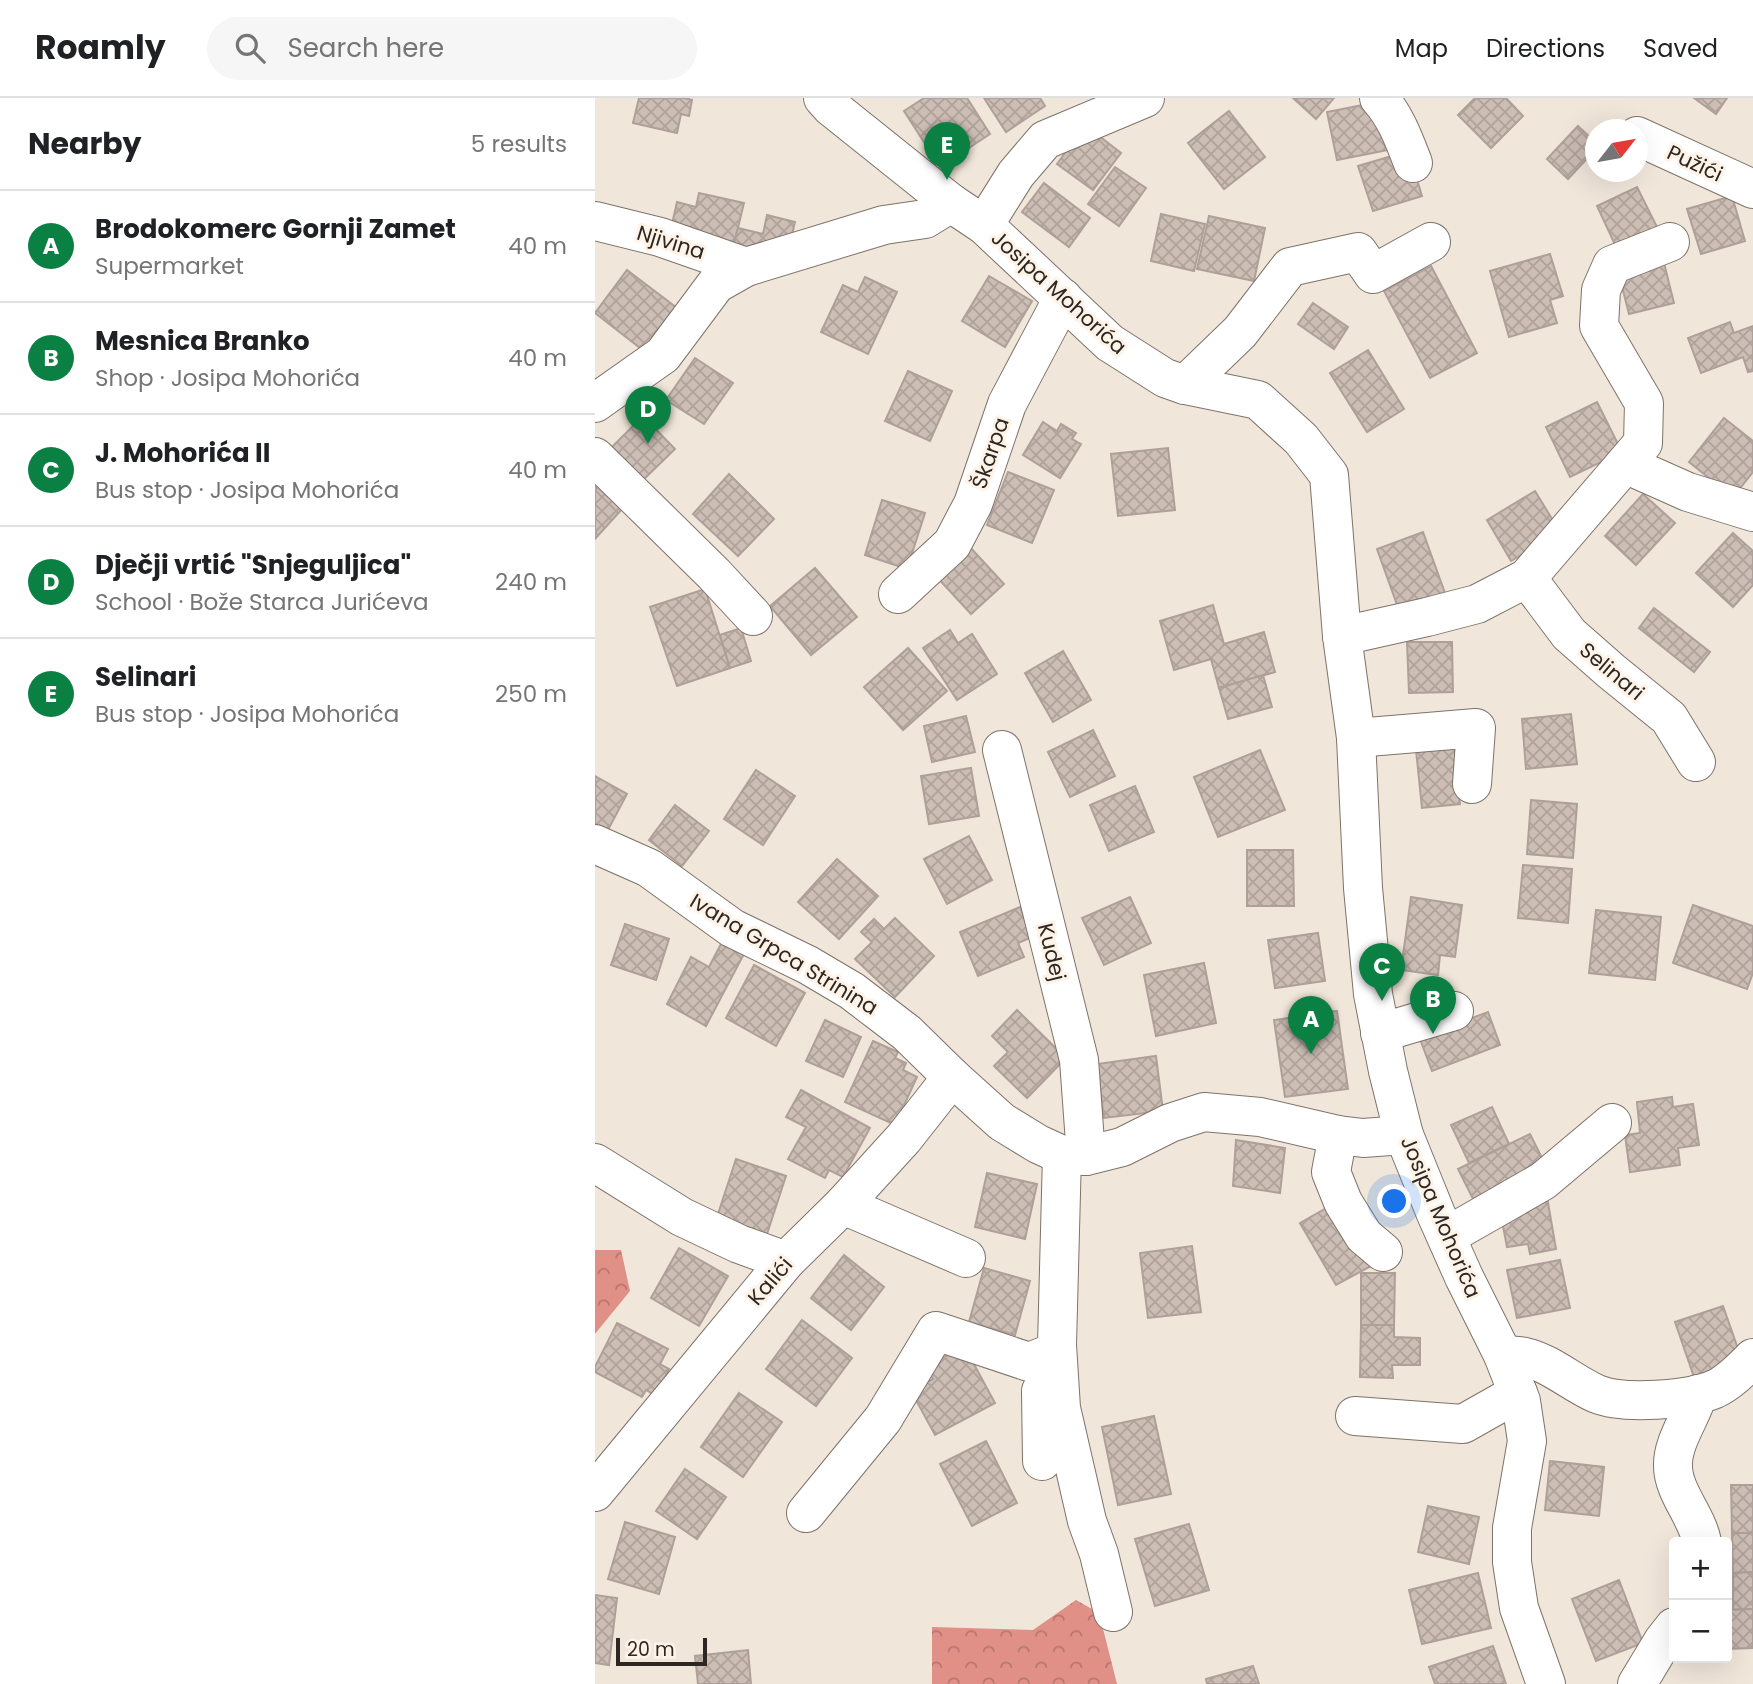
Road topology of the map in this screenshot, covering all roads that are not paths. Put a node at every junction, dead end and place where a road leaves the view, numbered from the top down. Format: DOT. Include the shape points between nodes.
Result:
graph roads {
  1 [pos="823,98"];
  2 [pos="1145,98"];
  3 [pos="1379,98"];
  4 [pos="1648,141"];
  5 [pos="1413,163"];
  6 [pos="1753,189"];
  7 [pos="950,203"];
  8 [pos="595,221"];
  9 [pos="984,225"];
  10 [pos="1431,242"];
  11 [pos="1670,242"];
  12 [pos="731,275"];
  13 [pos="1063,298"];
  14 [pos="1185,385"];
  15 [pos="595,404"];
  16 [pos="595,457"];
  17 [pos="1625,464"];
  18 [pos="1753,512"];
  19 [pos="1527,578"];
  20 [pos="898,594"];
  21 [pos="753,616"];
  22 [pos="1342,636"];
  23 [pos="1356,738"];
  24 [pos="1002,750"];
  25 [pos="1696,762"];
  26 [pos="1472,784"];
  27 [pos="595,844"];
  28 [pos="1454,1011"];
  29 [pos="1380,1033"];
  30 [pos="952,1077"];
  31 [pos="1612,1123"];
  32 [pos="1338,1135"];
  33 [pos="1404,1135"];
  34 [pos="1074,1155"];
  35 [pos="595,1163"];
  36 [pos="843,1205"];
  37 [pos="1447,1237"];
  38 [pos="1383,1252"];
  39 [pos="966,1258"];
  40 [pos="786,1261"];
  41 [pos="1049,1354"];
  42 [pos="1503,1355"];
  43 [pos="1753,1358"];
  44 [pos="1518,1393"];
  45 [pos="1698,1394"];
  46 [pos="1355,1416"];
  47 [pos="1042,1461"];
  48 [pos="595,1492"];
  49 [pos="806,1513"];
  50 [pos="1701,1537"];
  51 [pos="1113,1612"];
  52 [pos="1669,1633"];
  53 [pos="1546,1684"];
  54 [pos="1637,1684"];
  1 -- 7 [label="street, Josipa Mohorića"];
  2 -- 9 [label="street" via="1045,140 1016,174"];
  3 -- 5 [label="street" via="1402,133"];
  4 -- 6 [label="street, Pužići"];
  7 -- 9 [label="street, Josipa Mohorića"];
  7 -- 12 [label="street" via="925,219 884,225"];
  8 -- 12 [label="street, Njivina" via="660,237"];
  9 -- 13 [label="street, Josipa Mohorića"];
  10 -- 14 [label="street" via="1373,274 1358,252 1290,267 1240,332"];
  11 -- 17 [label="street" via="1612,265 1601,290 1599,326 1644,403 1643,443"];
  12 -- 15 [label="street" via="663,355"];
  13 -- 14 [label="street, Josipa Mohorića" via="1110,343 1165,378"];
  13 -- 20 [label="street, Škarpa" via="1007,404 973,505 952,544"];
  14 -- 22 [label="street, Josipa Mohorića" via="1258,400 1301,439 1329,474"];
  16 -- 21 [label="street"];
  17 -- 18 [label="street" via="1688,492"];
  17 -- 19 [label="street"];
  19 -- 22 [label="street" via="1477,604"];
  19 -- 25 [label="street, Selinari" via="1569,634 1669,718"];
  22 -- 23 [label="street, Josipa Mohorića"];
  23 -- 26 [label="street" via="1476,727"];
  23 -- 29 [label="street, Josipa Mohorića" via="1363,888"];
  24 -- 34 [label="street, Kudej" via="1079,1060"];
  27 -- 30 [label="street, Ivana Grpca Strinina" via="649,868 732,928 852,991 907,1033"];
  28 -- 29 [label="street"];
  29 -- 33 [label="street, Josipa Mohorića"];
  30 -- 34 [label="street, Ivana Grpca Strinina" via="1002,1122 1038,1144"];
  30 -- 36 [label="street, Kalići"];
  31 -- 37 [label="street" via="1543,1181"];
  32 -- 33 [label="street"];
  32 -- 34 [label="street" via="1259,1117 1204,1112 1122,1147"];
  32 -- 38 [label="street" via="1331,1172 1364,1236"];
  33 -- 37 [label="street, Josipa Mohorića"];
  34 -- 41 [label="street"];
  35 -- 40 [label="street" via="682,1217"];
  36 -- 39 [label="street"];
  36 -- 40 [label="street, Kalići"];
  37 -- 42 [label="street, Josipa Mohorića"];
  40 -- 48 [label="street, Kalići"];
  41 -- 47 [label="street"];
  41 -- 49 [label="street" via="1030,1363 936,1331 883,1419"];
  41 -- 51 [label="street"];
  42 -- 44 [label="street, Josipa Mohorića"];
  42 -- 45 [label="street" via="1526,1357 1597,1394 1620,1400"];
  43 -- 45 [label="street" via="1733,1378"];
  44 -- 46 [label="street" via="1463,1424"];
  44 -- 53 [label="street, Josipa Mohorića" via="1527,1441 1512,1528 1512,1562 1519,1608"];
  45 -- 50 [label="street" via="1672,1466"];
  52 -- 54 [label="street"];
}
